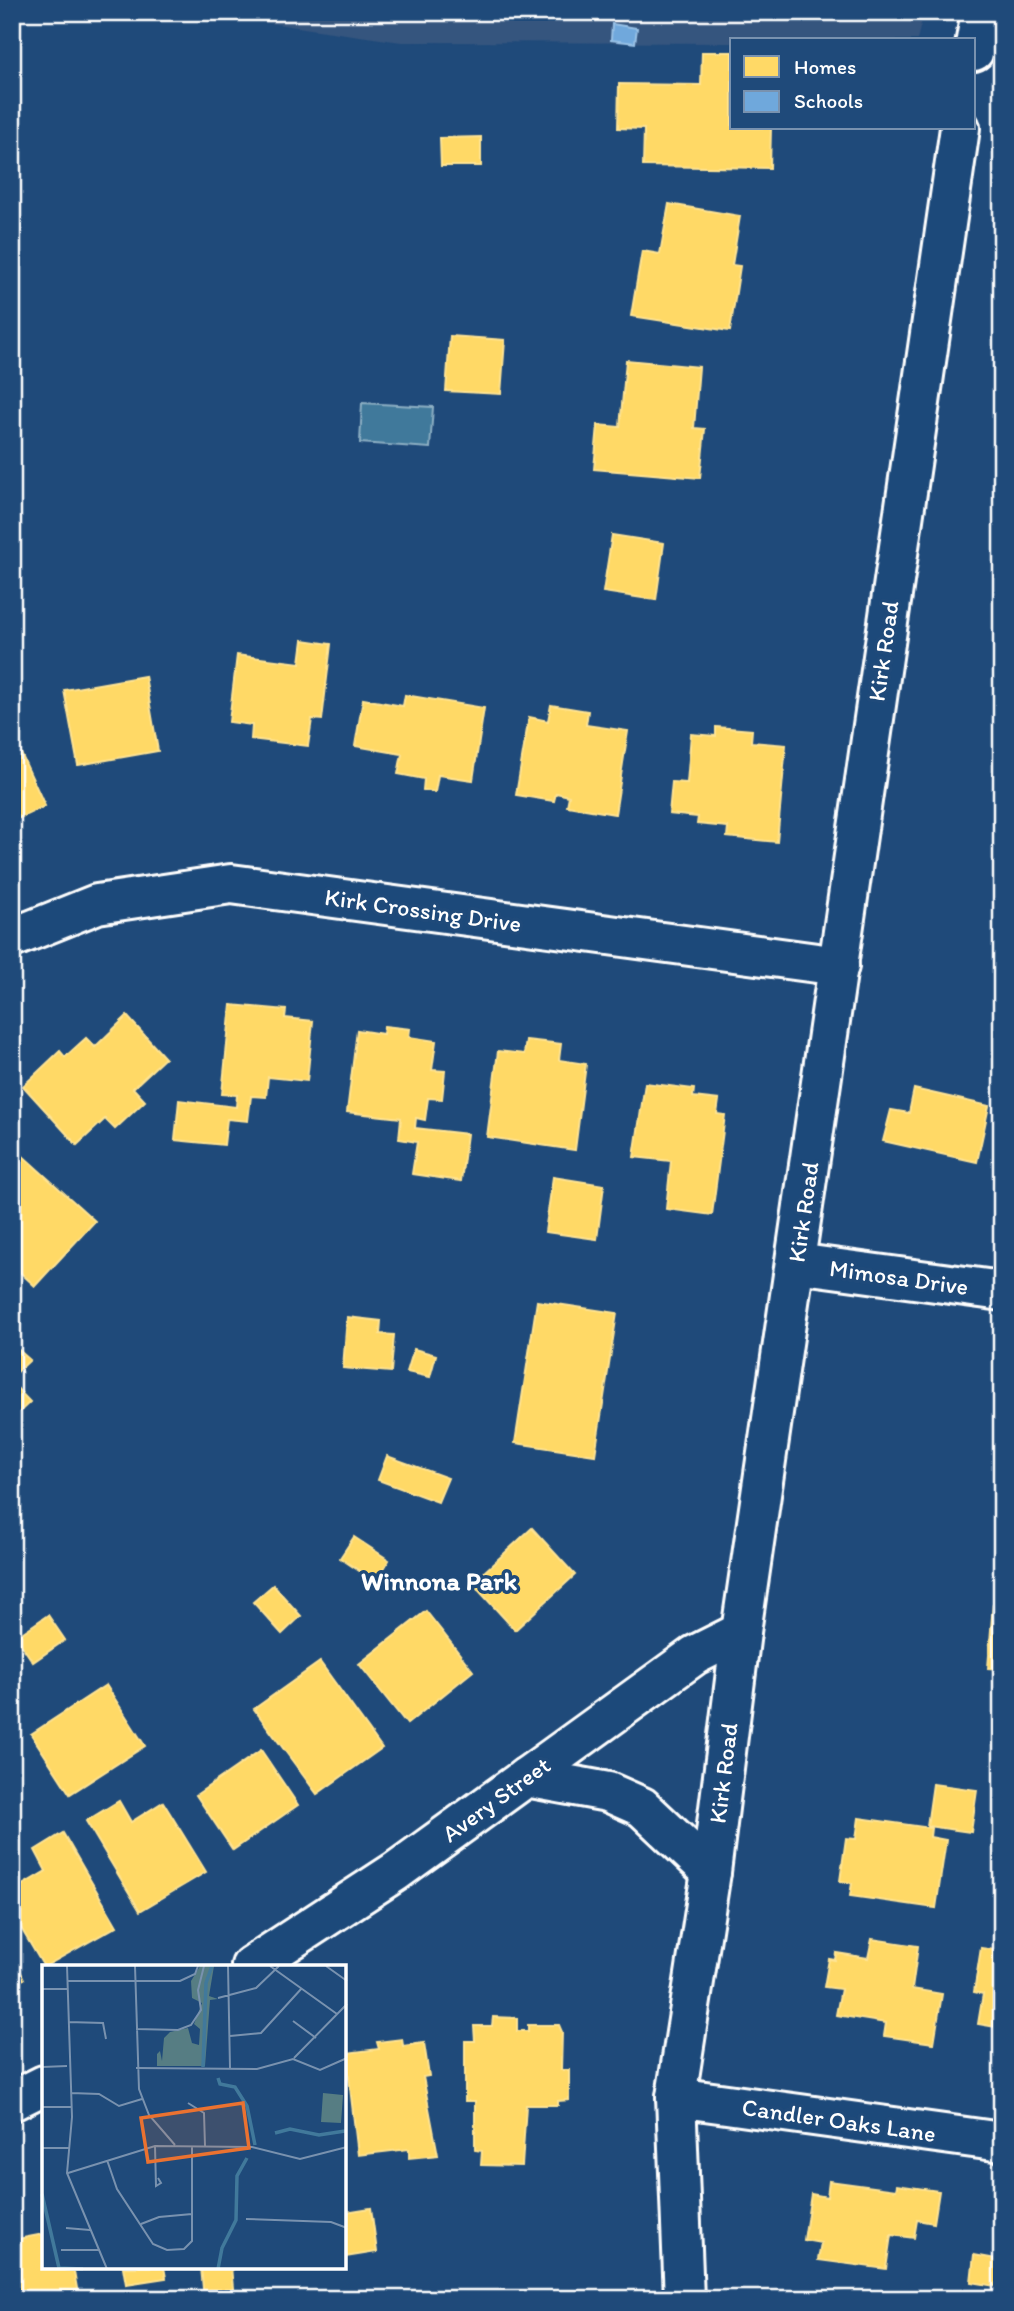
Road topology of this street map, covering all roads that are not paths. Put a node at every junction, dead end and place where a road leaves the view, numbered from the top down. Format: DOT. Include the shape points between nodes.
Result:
graph roads {
  1 [pos="981,12"];
  2 [pos="976,40"];
  3 [pos="960,130"];
  4 [pos="12,939"];
  5 [pos="839,967"];
  6 [pos="796,1262"];
  7 [pos="1002,1292"];
  8 [pos="741,1632"];
  9 [pos="526,1777"];
  10 [pos="710,1872"];
  11 [pos="253,1965"];
  12 [pos="42,2086"];
  13 [pos="676,2097"];
  14 [pos="12,2101"];
  15 [pos="1002,2142"];
  16 [pos="684,2299"];
  1 -- 2 [label="street"];
  3 -- 5 [label="street, Kirk Road"];
  4 -- 5 [label="street, Kirk Crossing Drive" via="97,904 231,884"];
  5 -- 6 [label="street, Kirk Road"];
  6 -- 7 [label="street, Mimosa Drive"];
  6 -- 8 [label="street, Kirk Road"];
  8 -- 9 [label="street, Avery Street" via="695,1656"];
  8 -- 10 [label="street, Kirk Road"];
  9 -- 10 [label="street" via="608,1792 642,1807"];
  9 -- 11 [label="street, Avery Street" via="395,1872"];
  10 -- 13 [label="street, Kirk Road"];
  12 -- 14 [label="street"];
  13 -- 15 [label="street, Candler Oaks Lane"];
  13 -- 16 [label="street, Kirk Road"];
}
